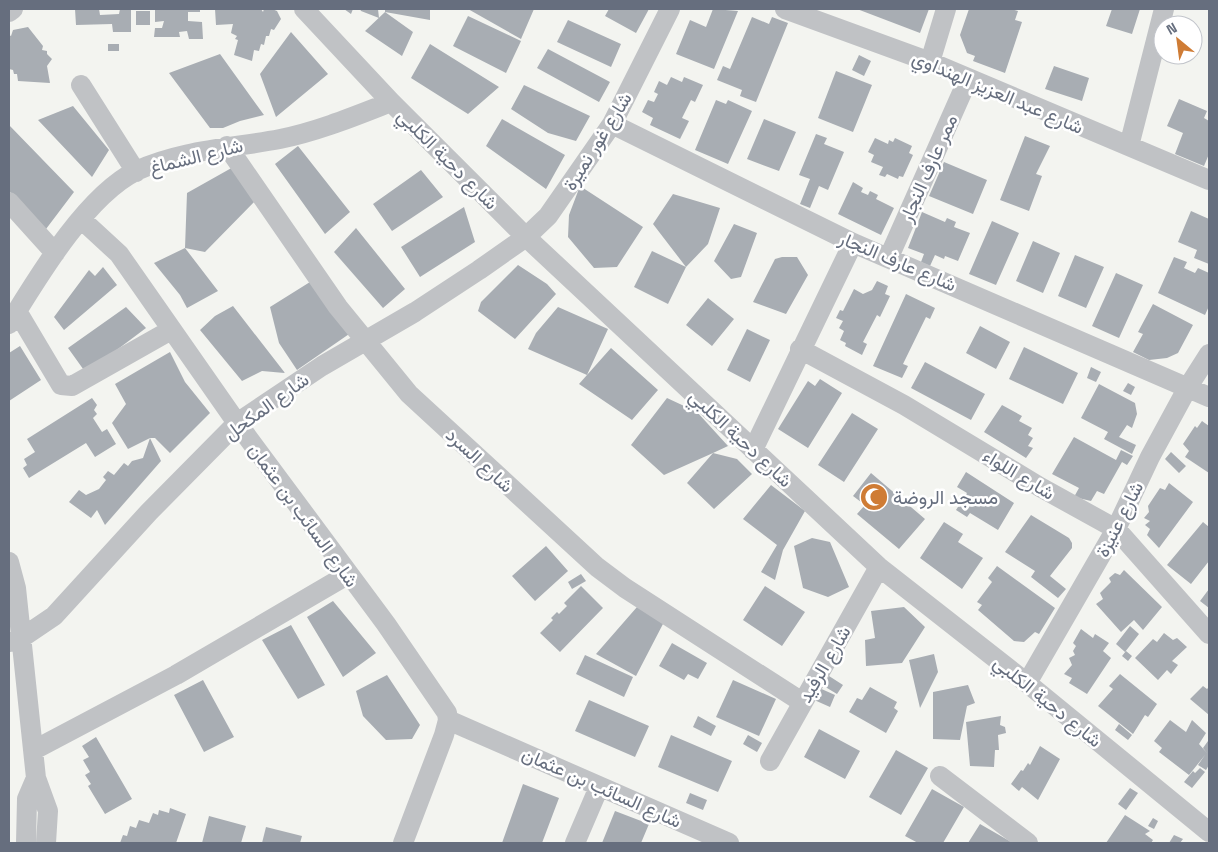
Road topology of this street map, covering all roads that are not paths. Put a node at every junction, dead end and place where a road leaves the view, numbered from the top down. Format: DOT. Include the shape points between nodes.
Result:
graph roads {
  1 [pos="13,9"];
  2 [pos="304,9"];
  3 [pos="670,9"];
  4 [pos="785,9"];
  5 [pos="946,9"];
  6 [pos="1164,9"];
  7 [pos="9,12"];
  8 [pos="930,62"];
  9 [pos="968,80"];
  10 [pos="81,85"];
  11 [pos="391,102"];
  12 [pos="612,124"];
  13 [pos="227,146"];
  14 [pos="1129,146"];
  15 [pos="136,172"];
  16 [pos="1209,180"];
  17 [pos="9,202"];
  18 [pos="81,220"];
  19 [pos="526,237"];
  20 [pos="853,243"];
  21 [pos="55,254"];
  22 [pos="889,257"];
  23 [pos="13,317"];
  24 [pos="171,330"];
  25 [pos="364,341"];
  26 [pos="800,348"];
  27 [pos="1209,354"];
  28 [pos="1188,387"];
  29 [pos="1209,397"];
  30 [pos="237,423"];
  31 [pos="753,450"];
  32 [pos="1116,529"];
  33 [pos="9,562"];
  34 [pos="879,567"];
  35 [pos="347,575"];
  36 [pos="1209,634"];
  37 [pos="14,641"];
  38 [pos="1027,683"];
  39 [pos="802,702"];
  40 [pos="448,720"];
  41 [pos="34,750"];
  42 [pos="770,761"];
  43 [pos="940,776"];
  44 [pos="36,778"];
  45 [pos="599,787"];
  46 [pos="48,811"];
  47 [pos="28,812"];
  48 [pos="1209,832"];
  49 [pos="13,843"];
  50 [pos="26,843"];
  51 [pos="46,843"];
  52 [pos="57,843"];
  53 [pos="403,843"];
  54 [pos="575,843"];
  55 [pos="729,843"];
  56 [pos="1028,843"];
  1 -- 7 [label="street"];
  2 -- 11 [label="street, شارع دحية الكلبي"];
  3 -- 12 [label="street, شارع غور نميرة"];
  4 -- 8 [label="street, شارع عبد العزيز الهنداوي"];
  5 -- 8 [label="street"];
  6 -- 14 [label="street"];
  8 -- 9 [label="street, شارع عبد العزيز الهنداوي"];
  9 -- 14 [label="street, شارع عبد العزيز الهنداوي"];
  9 -- 22 [label="street, ممر عارف النجار"];
  10 -- 15 [label="street"];
  11 -- 13 [label="street, شارع الشماغ" via="309,132"];
  11 -- 19 [label="street, شارع دحية الكلبي"];
  12 -- 19 [label="street, شارع غور نميرة" via="548,216"];
  12 -- 20 [label="street, شارع عارف النجار"];
  13 -- 15 [label="street, شارع الشماغ"];
  13 -- 25 [label="street, شارع السرد"];
  14 -- 16 [label="street, شارع عبد العزيز الهنداوي"];
  15 -- 18 [label="street, شارع الشماغ" via="107,191"];
  17 -- 21 [label="street"];
  18 -- 21 [label="street, شارع الشماغ"];
  18 -- 24 [label="street, شارع السائب بن عثمان" via="119,254"];
  19 -- 25 [label="street, شارع المكحل"];
  19 -- 31 [label="street, شارع دحية الكلبي"];
  20 -- 22 [label="street, شارع عارف النجار"];
  20 -- 26 [label="street"];
  21 -- 23 [label="street, شارع الشماغ"];
  22 -- 28 [label="street, شارع عارف النجار"];
  23 -- 24 [label="street" via="61,385 72,386"];
  24 -- 30 [label="street, شارع السائب بن عثمان"];
  25 -- 30 [label="street, شارع المكحل"];
  25 -- 39 [label="street, شارع السرد" via="409,394 597,567"];
  26 -- 31 [label="street"];
  26 -- 32 [label="street, شارع اللواء"];
  27 -- 28 [label="street, شارع عنيزة"];
  28 -- 29 [label="street, شارع عارف النجار"];
  28 -- 32 [label="street, شارع عنيزة"];
  30 -- 35 [label="street, شارع السائب بن عثمان"];
  30 -- 37 [label="street, شارع المكحل" via="149,512 54,616"];
  31 -- 34 [label="street, شارع دحية الكلبي"];
  32 -- 36 [label="street, شارع اللواء"];
  32 -- 38 [label="street, شارع عنيزة"];
  33 -- 37 [label="street" via="16,588"];
  34 -- 38 [label="street, شارع دحية الكلبي"];
  34 -- 39 [label="street, شارع الرفيد"];
  35 -- 40 [label="street, شارع السائب بن عثمان" via="407,654 443,707"];
  35 -- 41 [label="street" via="176,675"];
  37 -- 41 [label="street"];
  38 -- 48 [label="street, شارع دحية الكلبي"];
  39 -- 42 [label="street, شارع الرفيد"];
  40 -- 45 [label="street, شارع السائب بن عثمان"];
  40 -- 53 [label="street"];
  41 -- 44 [label="street"];
  43 -- 56 [label="street"];
  44 -- 46 [label="street"];
  44 -- 47 [label="street" via="27,799"];
  45 -- 54 [label="street"];
  45 -- 55 [label="street, شارع السائب بن عثمان"];
  46 -- 51 [label="street"];
  46 -- 52 [label="street" via="50,828"];
  47 -- 49 [label="street"];
  47 -- 50 [label="street"];
}
